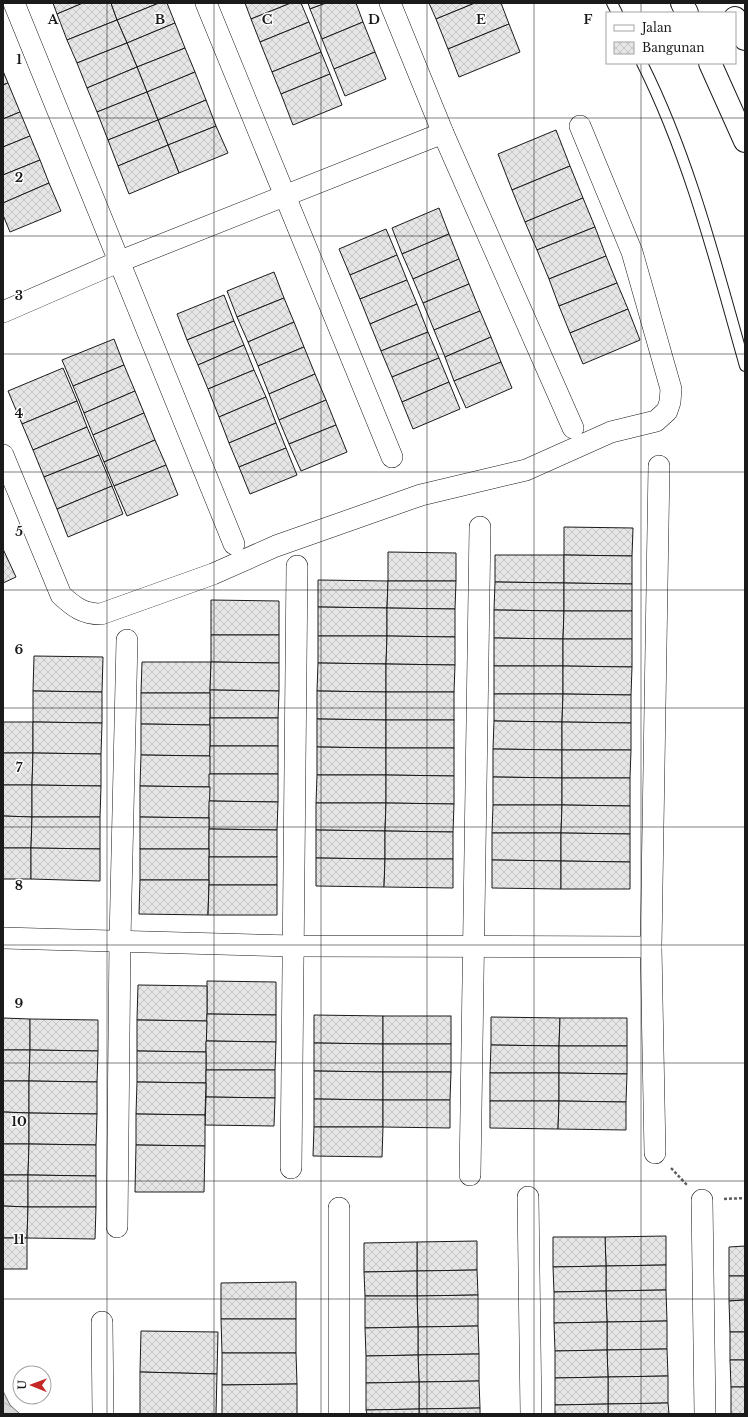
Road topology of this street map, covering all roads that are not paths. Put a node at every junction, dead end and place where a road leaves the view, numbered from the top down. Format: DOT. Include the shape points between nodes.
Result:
graph roads {
  1 [pos="14,3"];
  2 [pos="206,3"];
  3 [pos="390,3"];
  4 [pos="612,3"];
  5 [pos="682,3"];
  6 [pos="616,12"];
  7 [pos="686,12"];
  8 [pos="736,20"];
  9 [pos="745,39"];
  10 [pos="643,64"];
  11 [pos="710,64"];
  12 [pos="580,126"];
  13 [pos="443,133"];
  14 [pos="745,141"];
  15 [pos="286,196"];
  16 [pos="118,262"];
  17 [pos="3,312"];
  18 [pos="745,366"];
  19 [pos="573,428"];
  20 [pos="3,455"];
  21 [pos="392,457"];
  22 [pos="659,466"];
  23 [pos="480,527"];
  24 [pos="234,544"];
  25 [pos="297,566"];
  26 [pos="127,640"];
  27 [pos="3,938"];
  28 [pos="120,940"];
  29 [pos="294,946"];
  30 [pos="474,947"];
  31 [pos="651,947"];
  32 [pos="655,1152"];
  33 [pos="291,1168"];
  34 [pos="470,1176"];
  35 [pos="528,1197"];
  36 [pos="702,1200"];
  37 [pos="339,1208"];
  38 [pos="117,1227"];
  39 [pos="102,1322"];
  40 [pos="104,1414"];
  41 [pos="339,1414"];
  42 [pos="531,1414"];
  43 [pos="705,1414"];
  1 -- 16 [label="street"];
  2 -- 15 [label="street"];
  3 -- 13 [label="street"];
  4 -- 6 [label="lane"];
  5 -- 7 [label="main road"];
  8 -- 9 [label="main road"];
  10 -- 18 [label="lane" via="662,102 701,212"];
  11 -- 14 [label="main road"];
  12 -- 20 [label="street" via="632,252 664,359 671,389 670,402 667,411 656,421 605,434 526,470 421,494 276,546 213,574 101,614 77,610 60,595"];
  13 -- 15 [label="street"];
  13 -- 19 [label="street"];
  15 -- 16 [label="street"];
  15 -- 21 [label="street"];
  16 -- 17 [label="street"];
  16 -- 24 [label="street"];
  22 -- 31 [label="street"];
  23 -- 30 [label="street"];
  25 -- 29 [label="street"];
  26 -- 28 [label="street"];
  27 -- 28 [label="street"];
  28 -- 29 [label="street"];
  28 -- 38 [label="street"];
  29 -- 30 [label="street"];
  29 -- 33 [label="street"];
  30 -- 31 [label="street"];
  30 -- 34 [label="street"];
  31 -- 32 [label="street"];
  35 -- 42 [label="street"];
  36 -- 43 [label="street"];
  37 -- 41 [label="street"];
  39 -- 40 [label="street"];
}
